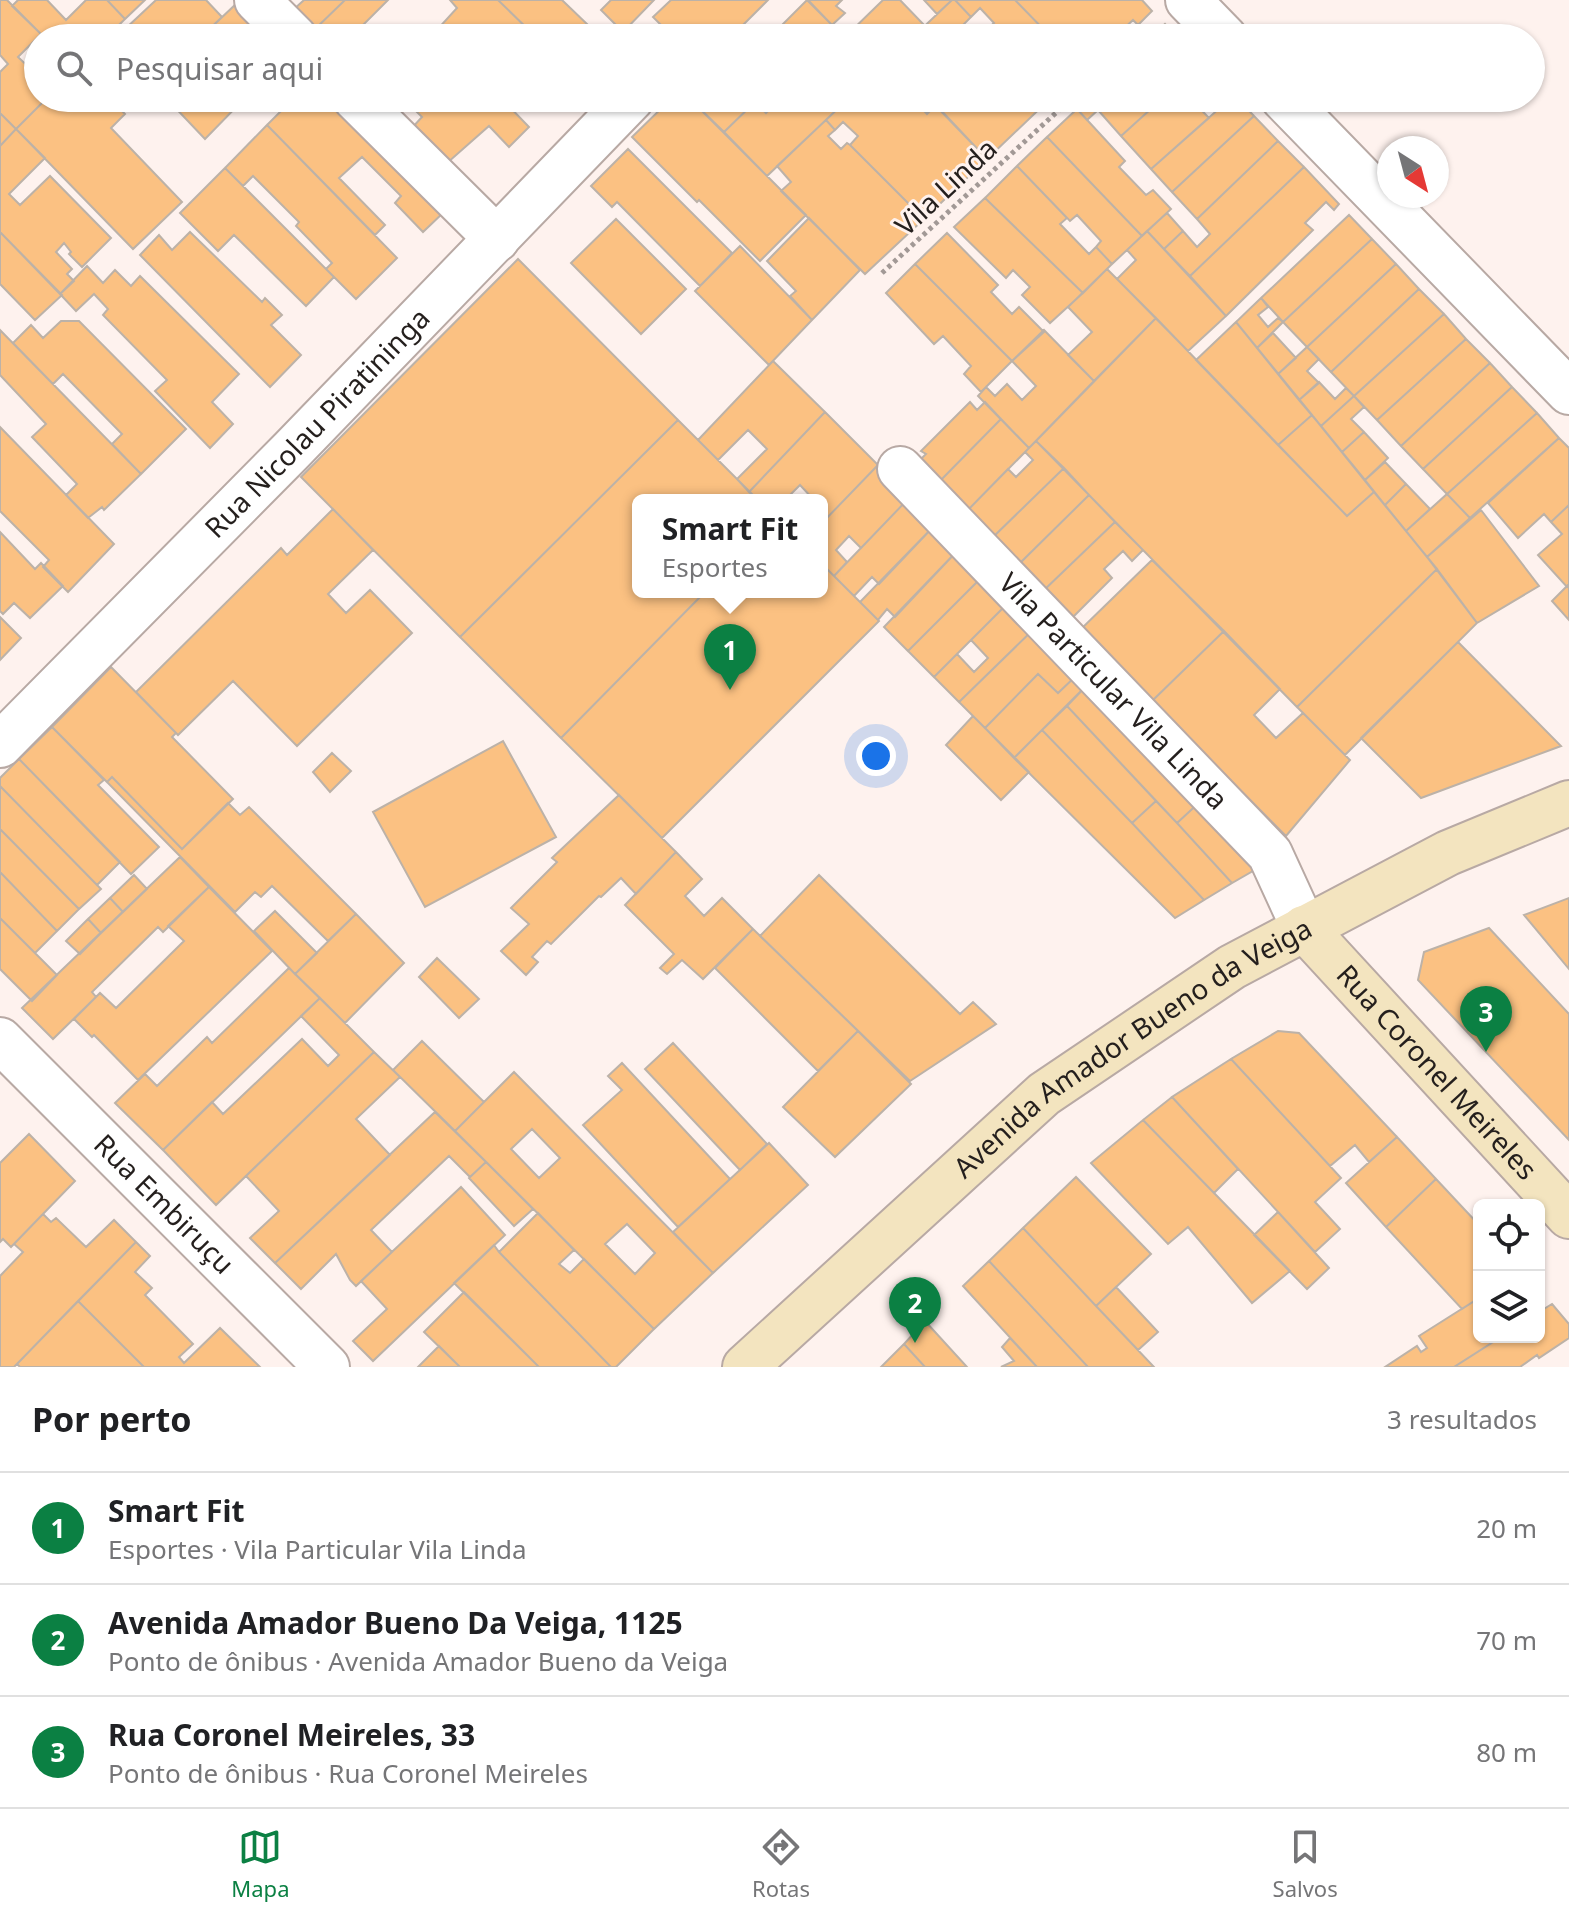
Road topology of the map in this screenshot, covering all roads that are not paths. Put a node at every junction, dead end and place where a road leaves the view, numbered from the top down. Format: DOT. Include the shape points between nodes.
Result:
graph roads {
  1 [pos="257,0"];
  2 [pos="1188,0"];
  3 [pos="281,24"];
  4 [pos="1211,24"];
  5 [pos="369,112"];
  6 [pos="619,112"];
  7 [pos="1297,112"];
  8 [pos="497,239"];
  9 [pos="1569,392"];
  10 [pos="900,469"];
  11 [pos="0,745"];
  12 [pos="1569,803"];
  13 [pos="1304,928"];
  14 [pos="0,1040"];
  15 [pos="1569,1216"];
  16 [pos="327,1367"];
  17 [pos="745,1367"];
  1 -- 3 [label="street"];
  2 -- 4 [label="street"];
  5 -- 8 [label="street"];
  6 -- 8 [label="street, Rua Nicolau Piratininga"];
  7 -- 9 [label="street"];
  8 -- 11 [label="street, Rua Nicolau Piratininga"];
  10 -- 13 [label="street, Vila Particular Vila Linda" via="1270,854"];
  12 -- 13 [label="main road, Avenida Amador Bueno da Veiga" via="1448,853"];
  13 -- 15 [label="main road, Rua Coronel Meireles"];
  13 -- 17 [label="main road, Avenida Amador Bueno da Veiga" via="1232,967 1044,1094"];
  14 -- 16 [label="street, Rua Embiruçu"];
}
